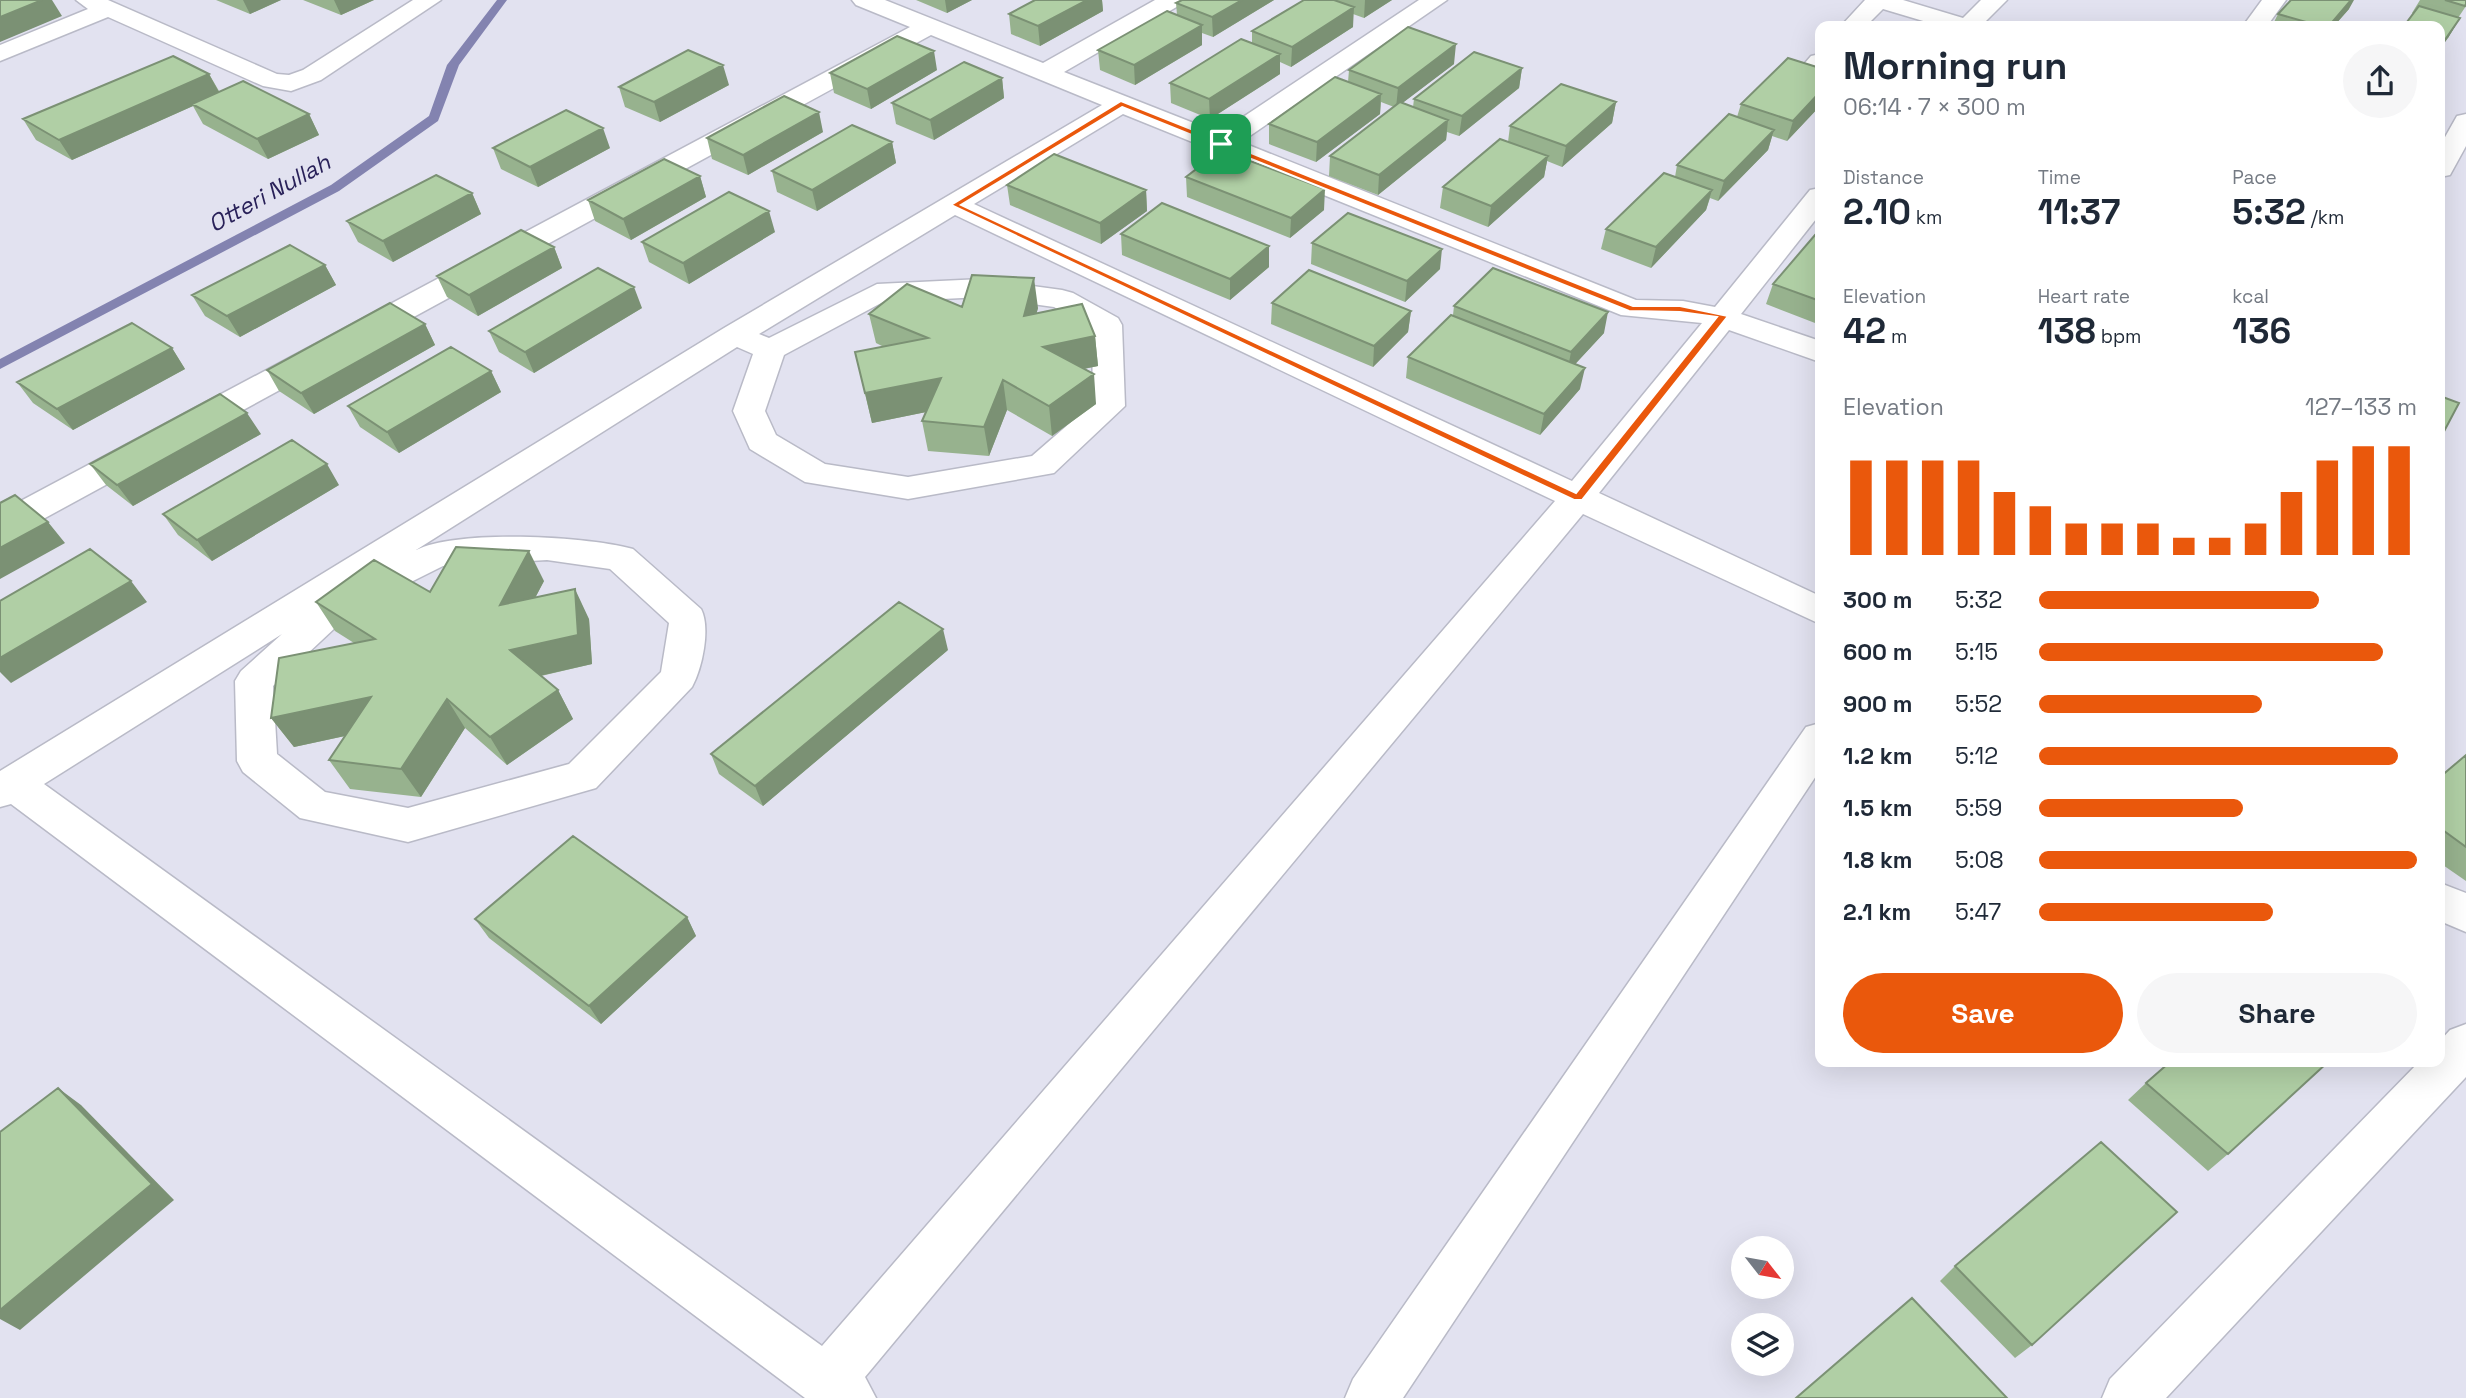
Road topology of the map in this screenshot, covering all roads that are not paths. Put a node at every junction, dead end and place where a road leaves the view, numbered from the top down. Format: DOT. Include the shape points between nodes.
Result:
graph roads {
  1 [pos="429,0"];
  2 [pos="1172,0"];
  3 [pos="1436,0"];
  4 [pos="1878,0"];
  5 [pos="1996,0"];
  6 [pos="2274,0"];
  7 [pos="870,1"];
  8 [pos="97,4"];
  9 [pos="1858,21"];
  10 [pos="1949,21"];
  11 [pos="1972,21"];
  12 [pos="2259,21"];
  13 [pos="930,26"];
  14 [pos="0,54"];
  15 [pos="1045,73"];
  16 [pos="1121,104"];
  17 [pos="2466,122"];
  18 [pos="1221,144"];
  19 [pos="2445,162"];
  20 [pos="2445,173"];
  21 [pos="2466,181"];
  22 [pos="1815,201"];
  23 [pos="955,205"];
  24 [pos="1723,316"];
  25 [pos="735,335"];
  26 [pos="770,350"];
  27 [pos="1815,350"];
  28 [pos="1578,498"];
  29 [pos="0,527"];
  30 [pos="326,600"];
  31 [pos="1815,609"];
  32 [pos="1815,745"];
  33 [pos="7,787"];
  34 [pos="2445,904"];
  35 [pos="2466,914"];
  36 [pos="2466,1045"];
  37 [pos="2445,1067"];
  38 [pos="2445,1067"];
  39 [pos="838,1390"];
  40 [pos="1372,1398"];
  41 [pos="2129,1398"];
  1 -- 8 [label="street" via="312,75 291,83 272,81"];
  2 -- 15 [label="street"];
  3 -- 18 [label="street"];
  4 -- 9 [label="street"];
  4 -- 10 [label="street"];
  5 -- 11 [label="street"];
  6 -- 12 [label="street"];
  7 -- 13 [label="street"];
  8 -- 14 [label="street"];
  13 -- 15 [label="street"];
  13 -- 29 [label="street"];
  15 -- 16 [label="street"];
  16 -- 18 [label="street"];
  16 -- 23 [label="street"];
  17 -- 19 [label="street"];
  18 -- 24 [label="street" via="1632,309 1680,309"];
  20 -- 21 [label="street"];
  22 -- 24 [label="street"];
  23 -- 25 [label="street"];
  23 -- 28 [label="street"];
  24 -- 27 [label="street"];
  24 -- 28 [label="street"];
  25 -- 26 [label="street"];
  25 -- 30 [label="street"];
  26 -- 26 [label="street" via="877,293 982,288 1062,299 1107,325 1109,406 1042,465 908,488 817,474 762,442 748,411"];
  28 -- 31 [label="street"];
  28 -- 39 [label="street"];
  30 -- 30 [label="street" via="437,554 547,548 620,558 688,618 679,677 582,777 408,825 314,806 257,761 254,681"];
  30 -- 33 [label="street"];
  32 -- 40 [label="street"];
  33 -- 39 [label="street"];
  34 -- 35 [label="street"];
  36 -- 37 [label="street"];
  38 -- 41 [label="street"];
}
